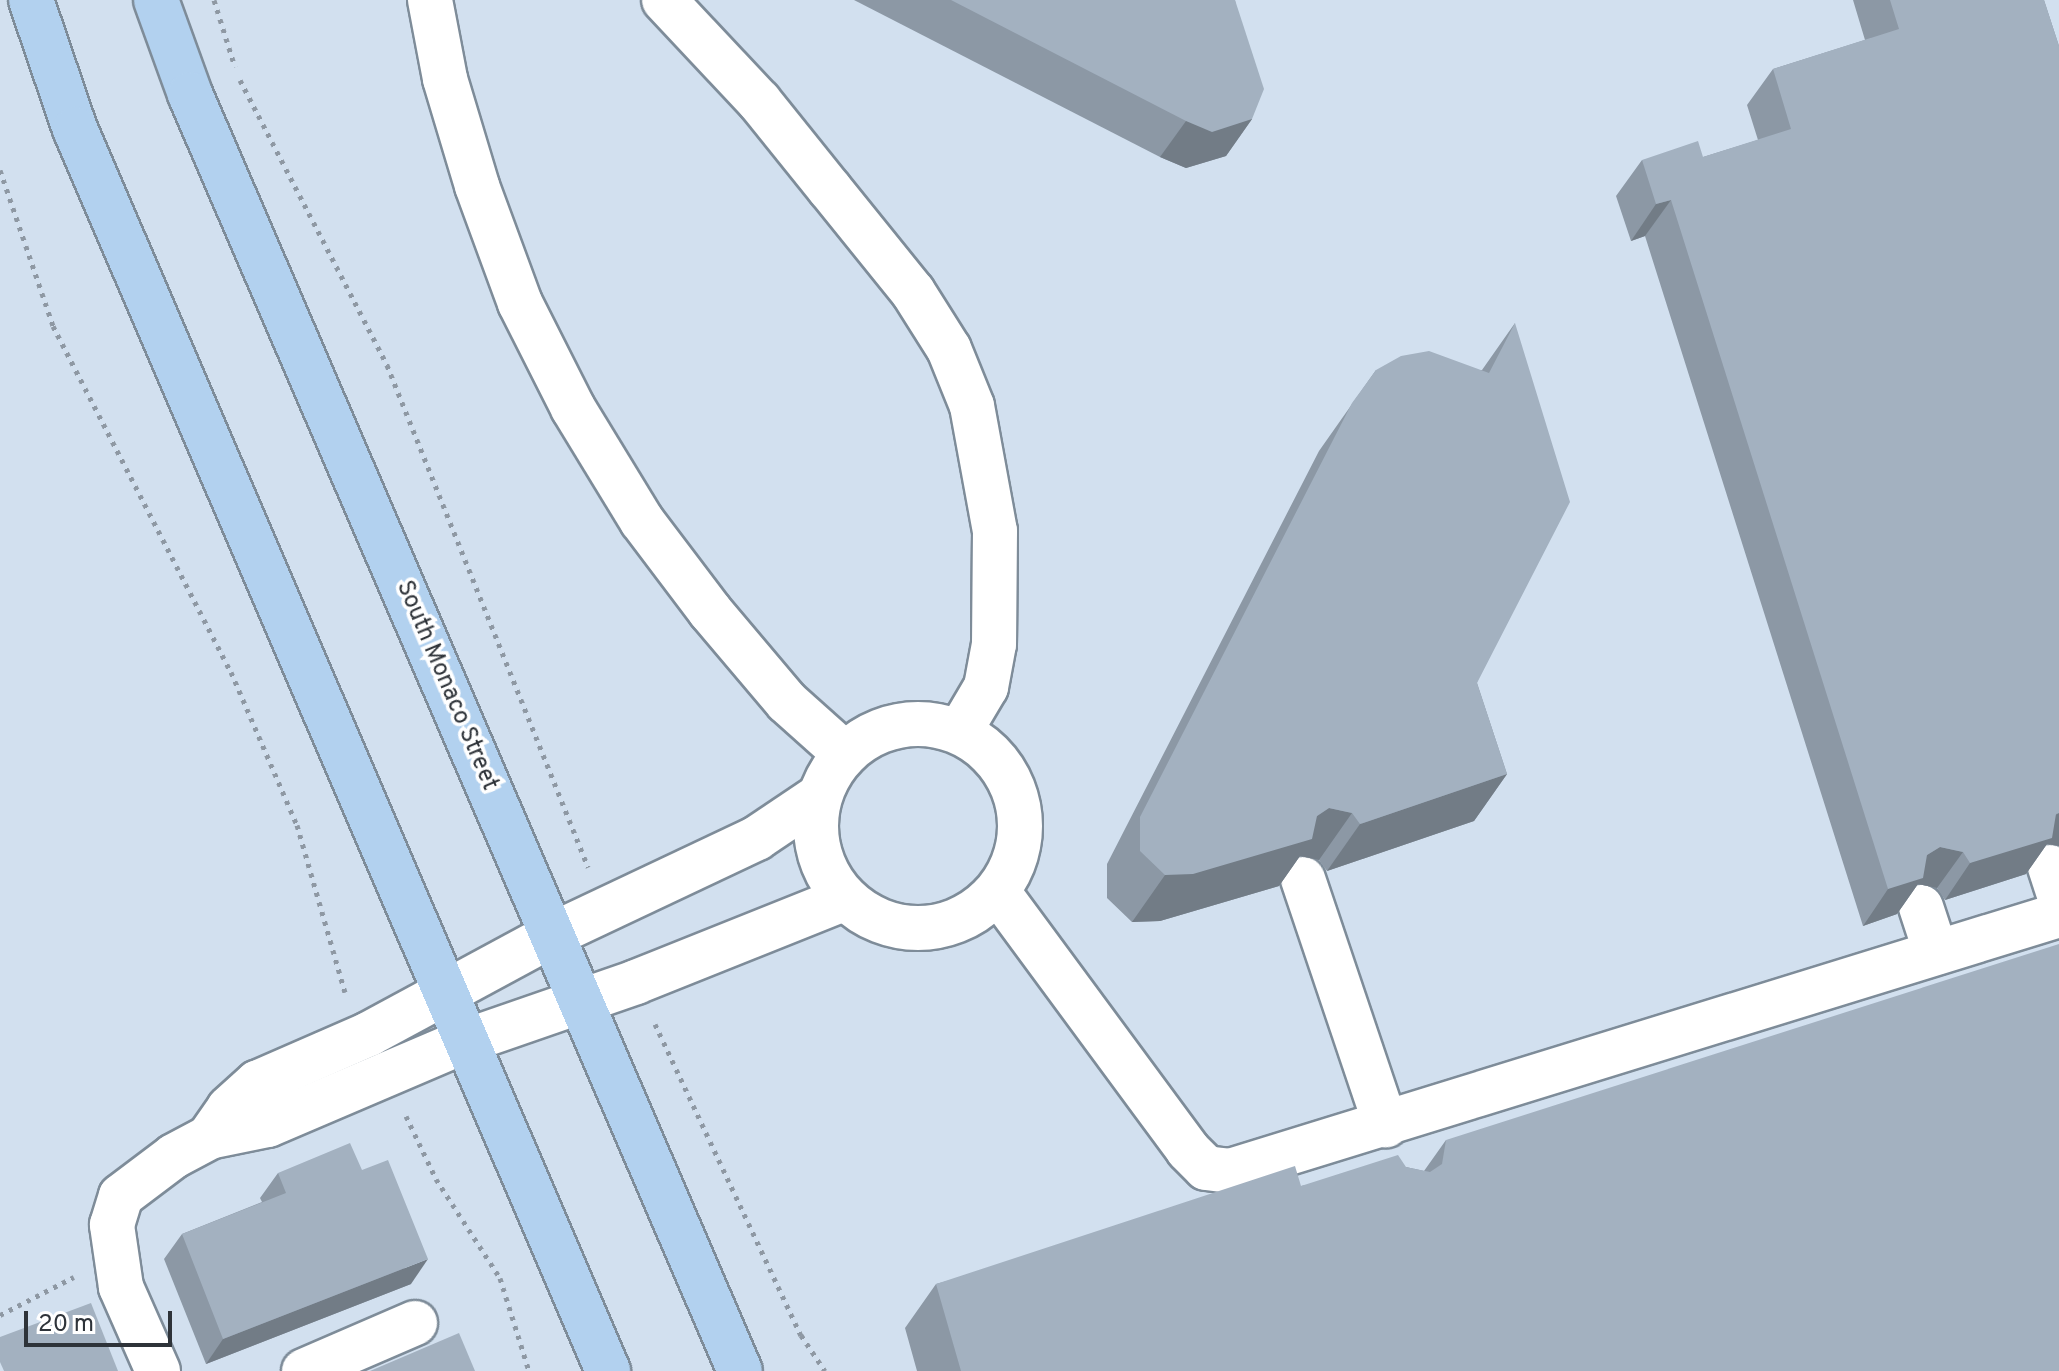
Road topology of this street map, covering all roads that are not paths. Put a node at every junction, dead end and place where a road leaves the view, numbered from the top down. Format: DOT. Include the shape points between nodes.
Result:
graph roads {
  1 [pos="31,0"];
  2 [pos="156,0"];
  3 [pos="430,0"];
  4 [pos="664,0"];
  5 [pos="960,731"];
  6 [pos="844,753"];
  7 [pos="818,797"];
  8 [pos="1303,879"];
  9 [pos="998,892"];
  10 [pos="844,899"];
  11 [pos="1921,907"];
  12 [pos="2059,915"];
  13 [pos="552,935"];
  14 [pos="1936,953"];
  15 [pos="444,994"];
  16 [pos="580,1002"];
  17 [pos="463,1042"];
  18 [pos="209,1137"];
  19 [pos="1379,1141"];
  20 [pos="415,1323"];
  21 [pos="158,1371"];
  22 [pos="304,1371"];
  23 [pos="608,1371"];
  24 [pos="740,1371"];
  1 -- 15 [label="main road" via="75,129"];
  2 -- 13 [label="main road, South Monaco Street" via="190,94"];
  3 -- 6 [label="street" via="445,79 477,186 520,303 573,408 642,521 710,611 787,702"];
  4 -- 5 [label="street" via="759,101 904,280 955,364 988,472 995,558 994,644 986,687"];
  5 -- 6 [label="street" via="913,722 878,730"];
  5 -- 9 [label="street" via="991,753 1008,775 1020,809 1017,854"];
  6 -- 7 [label="street"];
  7 -- 10 [label="street" via="814,824 820,860"];
  7 -- 13 [label="street" via="757,838"];
  8 -- 19 [label="street"];
  9 -- 10 [label="street" via="955,922 932,927 897,926"];
  9 -- 19 [label="street" via="1181,1142 1206,1168 1230,1171"];
  10 -- 16 [label="street"];
  11 -- 14 [label="street"];
  12 -- 14 [label="street"];
  13 -- 15 [label="street"];
  13 -- 16 [label="main road, South Monaco Street"];
  14 -- 19 [label="street"];
  15 -- 17 [label="main road"];
  15 -- 18 [label="street" via="257,1083 229,1108"];
  16 -- 17 [label="street"];
  16 -- 24 [label="main road, South Monaco Street"];
  17 -- 18 [label="street" via="268,1125"];
  17 -- 23 [label="main road"];
  18 -- 21 [label="street" via="121,1196 112,1225 121,1287"];
  20 -- 22 [label="street"];
}
